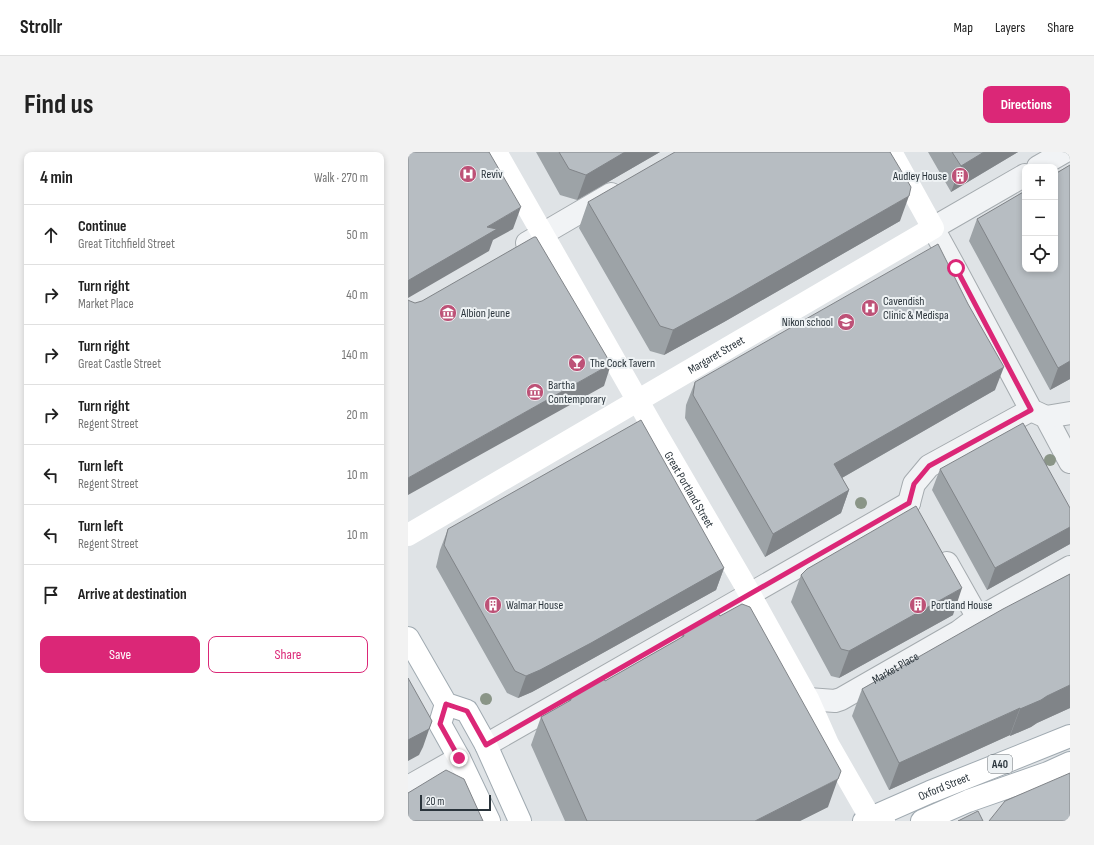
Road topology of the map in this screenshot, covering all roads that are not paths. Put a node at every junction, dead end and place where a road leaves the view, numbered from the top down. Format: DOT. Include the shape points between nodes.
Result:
graph roads {
  1 [pos="496,152"];
  2 [pos="891,152"];
  3 [pos="1064,152"];
  4 [pos="1043,164"];
  5 [pos="1022,177"];
  6 [pos="625,186"];
  7 [pos="933,228"];
  8 [pos="543,234"];
  9 [pos="513,252"];
  10 [pos="639,401"];
  11 [pos="1070,413"];
  12 [pos="1038,414"];
  13 [pos="1070,462"];
  14 [pos="909,503"];
  15 [pos="924,520"];
  16 [pos="408,535"];
  17 [pos="938,546"];
  18 [pos="1070,567"];
  19 [pos="750,594"];
  20 [pos="978,618"];
  21 [pos="408,638"];
  22 [pos="808,699"];
  23 [pos="446,704"];
  24 [pos="1070,736"];
  25 [pos="486,745"];
  26 [pos="459,758"];
  27 [pos="1070,763"];
  28 [pos="408,787"];
  29 [pos="930,792"];
  30 [pos="972,810"];
  31 [pos="873,820"];
  32 [pos="489,821"];
  33 [pos="520,821"];
  34 [pos="922,821"];
  1 -- 8 [label="main road, Great Portland Street"];
  2 -- 7 [label="main road"];
  3 -- 4 [label="street"];
  5 -- 7 [label="street, Margaret Street"];
  6 -- 8 [label="street"];
  7 -- 10 [label="main road, Margaret Street"];
  7 -- 12 [label="street"];
  8 -- 9 [label="street"];
  8 -- 10 [label="main road, Great Portland Street"];
  10 -- 16 [label="main road, Margaret Street"];
  10 -- 19 [label="main road, Great Portland Street"];
  11 -- 12 [label="street"];
  12 -- 13 [label="street"];
  12 -- 14 [label="street" via="929,466 914,484"];
  14 -- 15 [label="street"];
  14 -- 19 [label="street"];
  17 -- 20 [label="street"];
  18 -- 20 [label="street, Market Place"];
  19 -- 22 [label="main road, Great Portland Street"];
  19 -- 25 [label="street"];
  20 -- 22 [label="street, Market Place" via="841,699"];
  21 -- 23 [label="main road"];
  22 -- 31 [label="main road, Great Portland Street" via="828,744"];
  23 -- 25 [label="main road" via="467,711"];
  23 -- 26 [label="main road" via="440,724"];
  24 -- 29 [label="main road, Oxford Street / A40"];
  25 -- 33 [label="main road"];
  26 -- 28 [label="street"];
  26 -- 32 [label="main road"];
  27 -- 30 [label="main road, Oxford Street / A40"];
  29 -- 30 [label="street" via="951,792"];
  29 -- 31 [label="main road, Oxford Street / A40"];
  30 -- 34 [label="main road, Oxford Street / A40"];
}
